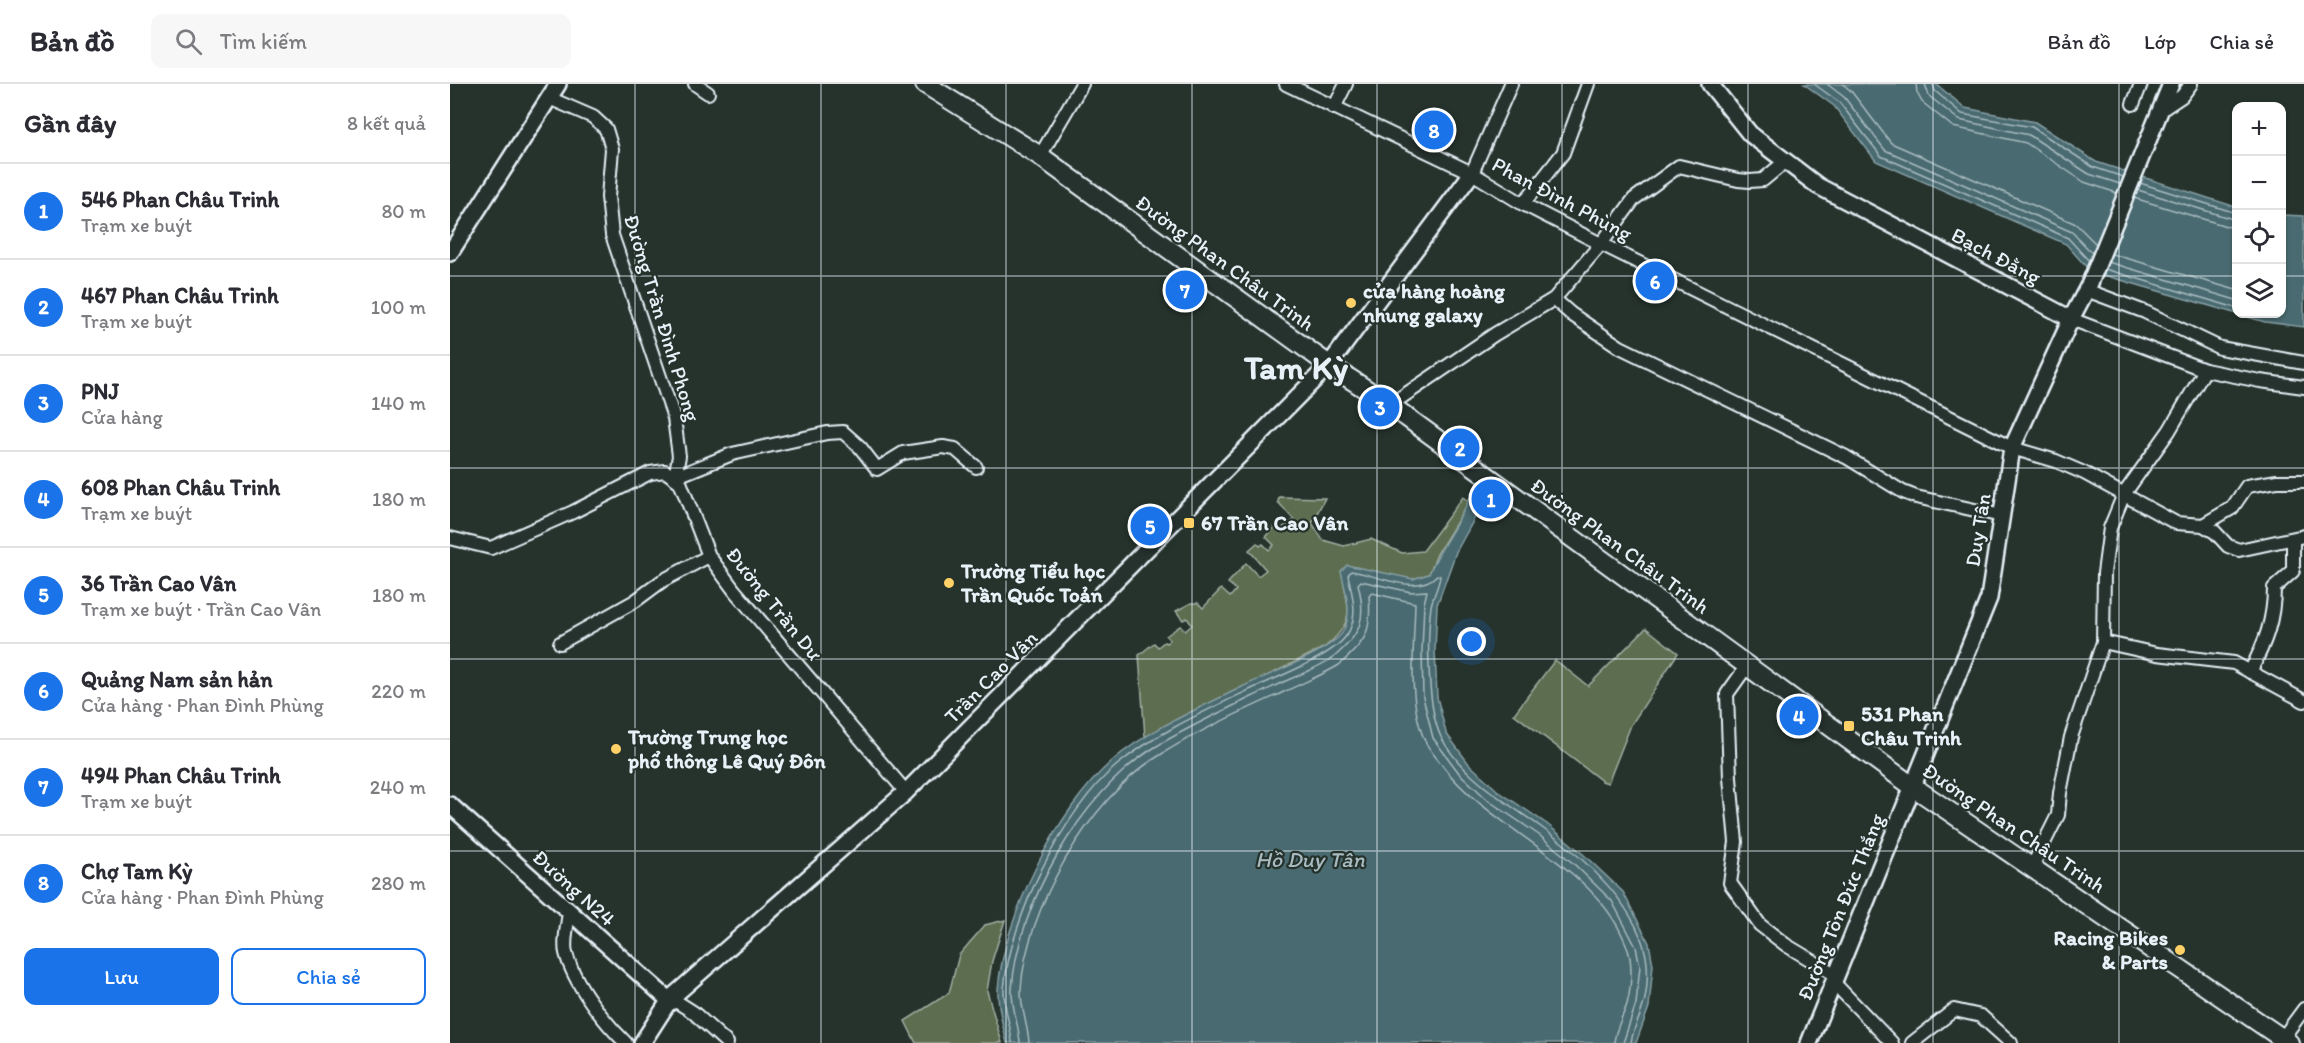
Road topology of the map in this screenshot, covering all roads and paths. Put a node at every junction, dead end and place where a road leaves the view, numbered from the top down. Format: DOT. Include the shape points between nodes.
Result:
graph roads {
  1 [pos="558,84"];
  2 [pos="695,84"];
  3 [pos="925,84"];
  4 [pos="1082,84"];
  5 [pos="1286,84"];
  6 [pos="1346,84"];
  7 [pos="1511,84"];
  8 [pos="1588,84"];
  9 [pos="1710,84"];
  10 [pos="2141,84"];
  11 [pos="2171,84"];
  12 [pos="2191,84"];
  13 [pos="708,93"];
  14 [pos="549,98"];
  15 [pos="2133,104"];
  16 [pos="1334,108"];
  17 [pos="2161,110"];
  18 [pos="1040,156"];
  19 [pos="1786,161"];
  20 [pos="1472,173"];
  21 [pos="1523,204"];
  22 [pos="1601,244"];
  23 [pos="450,253"];
  24 [pos="2088,286"];
  25 [pos="1554,299"];
  26 [pos="2071,319"];
  27 [pos="2304,363"];
  28 [pos="1329,365"];
  29 [pos="2205,370"];
  30 [pos="2304,387"];
  31 [pos="1390,405"];
  32 [pos="2012,448"];
  33 [pos="976,467"];
  34 [pos="675,477"];
  35 [pos="2304,481"];
  36 [pos="2124,494"];
  37 [pos="2002,516"];
  38 [pos="2203,525"];
  39 [pos="450,538"];
  40 [pos="2298,538"];
  41 [pos="709,556"];
  42 [pos="2103,642"];
  43 [pos="560,643"];
  44 [pos="1747,666"];
  45 [pos="2250,672"];
  46 [pos="2304,701"];
  47 [pos="1912,786"];
  48 [pos="906,792"];
  49 [pos="450,805"];
  50 [pos="2032,867"];
  51 [pos="569,911"];
  52 [pos="1834,978"];
  53 [pos="671,1000"];
  54 [pos="2304,1009"];
  55 [pos="2284,1041"];
  56 [pos="626,1043"];
  57 [pos="642,1043"];
  58 [pos="727,1043"];
  59 [pos="1809,1043"];
  60 [pos="1892,1043"];
  61 [pos="1912,1043"];
  62 [pos="2011,1043"];
  1 -- 14 [label="street"];
  2 -- 13 [label="street"];
  3 -- 18 [label="main road, Đường Phan Châu Trinh"];
  4 -- 18 [label="street"];
  5 -- 16 [label="street, Phan Đình Phùng"];
  6 -- 16 [label="street"];
  7 -- 20 [label="street, Trần Cao Vân"];
  8 -- 21 [label="street" via="1563,153"];
  9 -- 19 [label="street, Bạch Đằng" via="1750,134"];
  10 -- 15 [label="street"];
  11 -- 17 [label="street, Duy Tân"];
  12 -- 17 [label="street" via="2182,96"];
  14 -- 23 [label="street"];
  14 -- 34 [label="street, Đường Trần Đình Phong" via="593,117 606,129 612,148 608,197 612,235 674,418 679,456"];
  16 -- 20 [label="street, Phan Đình Phùng"];
  17 -- 24 [label="street, Duy Tân"];
  18 -- 28 [label="main road, Đường Phan Châu Trinh"];
  19 -- 22 [label="street" via="1763,180 1738,180 1679,166 1634,199"];
  19 -- 26 [label="street, Bạch Đằng" via="1818,186"];
  20 -- 21 [label="street, Phan Đình Phùng"];
  20 -- 28 [label="street, Trần Cao Vân"];
  21 -- 22 [label="street, Phan Đình Phùng"];
  22 -- 25 [label="street"];
  22 -- 32 [label="street, Phan Đình Phùng"];
  24 -- 26 [label="street, Duy Tân"];
  24 -- 27 [label="street" via="2220,348"];
  25 -- 31 [label="street"];
  25 -- 37 [label="street" via="1620,347 1846,457 1903,492"];
  26 -- 29 [label="street, Bạch Đằng"];
  26 -- 32 [label="street, Duy Tân"];
  28 -- 31 [label="main road, Đường Phan Châu Trinh"];
  28 -- 48 [label="street, Trần Cao Vân"];
  29 -- 30 [label="street, Bạch Đằng"];
  29 -- 36 [label="street" via="2169,431"];
  31 -- 44 [label="main road, Đường Phan Châu Trinh"];
  32 -- 36 [label="street, Phan Đình Phùng" via="2056,461"];
  32 -- 37 [label="street, Duy Tân"];
  33 -- 34 [label="street" via="955,449 943,447 903,453 877,469 843,432 732,454"];
  34 -- 39 [label="street" via="665,471 650,473 491,548"];
  34 -- 41 [label="street, Đường Trần Dư"];
  35 -- 38 [label="street" via="2247,486 2232,508"];
  36 -- 38 [label="street, Phan Đình Phùng" via="2176,523"];
  36 -- 42 [label="street" via="2108,538"];
  37 -- 47 [label="street, Duy Tân" via="1989,597"];
  38 -- 40 [label="street" via="2239,550"];
  40 -- 45 [label="street" via="2293,570 2274,588 2268,635"];
  41 -- 43 [label="street"];
  41 -- 48 [label="street, Đường Trần Dư"];
  42 -- 45 [label="street" via="2157,654 2234,663"];
  42 -- 50 [label="street" via="2071,737 2058,814"];
  44 -- 47 [label="main road, Đường Phan Châu Trinh"];
  44 -- 52 [label="street" via="1727,694 1736,842 1730,883 1760,925"];
  45 -- 46 [label="street"];
  47 -- 50 [label="main road, Đường Phan Châu Trinh"];
  47 -- 52 [label="street, Đường Tôn Đức Thắng"];
  48 -- 53 [label="street, Trần Cao Vân"];
  49 -- 51 [label="street, Đường N24"];
  50 -- 55 [label="main road, Đường Phan Châu Trinh"];
  51 -- 53 [label="street, Đường N24"];
  51 -- 56 [label="street" via="565,951 576,977 606,1022"];
  52 -- 59 [label="street, Đường Tôn Đức Thắng"];
  52 -- 60 [label="street"];
  53 -- 57 [label="street, Trần Cao Vân"];
  53 -- 58 [label="street" via="693,1012"];
  54 -- 55 [label="street"];
  61 -- 62 [label="street" via="1954,1010 1981,1016"];
}
